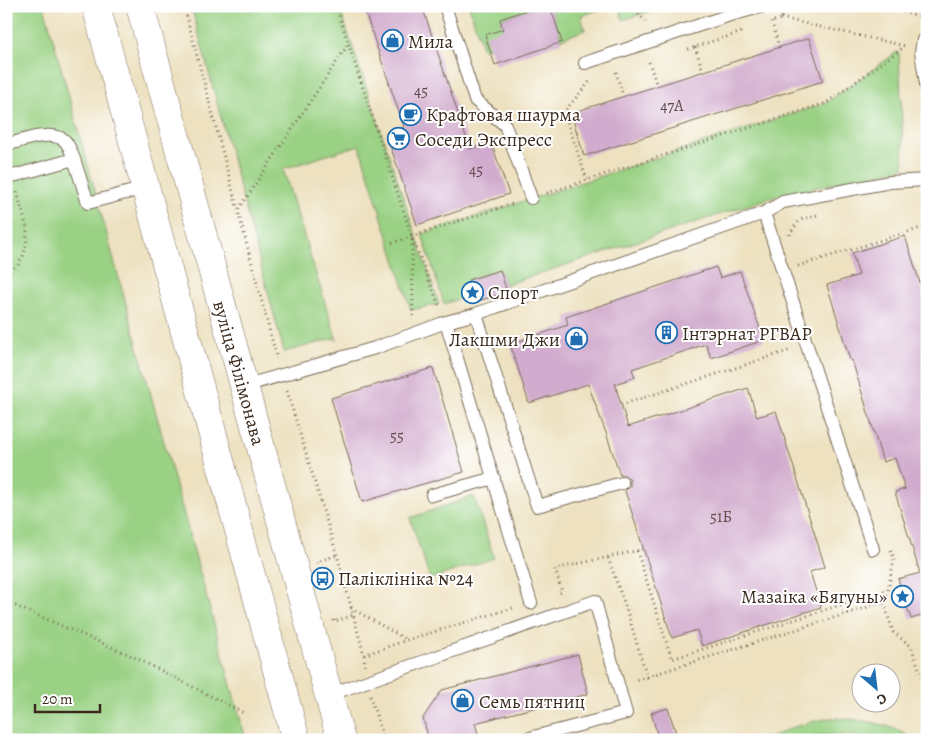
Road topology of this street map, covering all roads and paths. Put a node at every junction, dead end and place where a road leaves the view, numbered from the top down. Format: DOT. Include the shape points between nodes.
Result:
graph roads {
  1 [pos="96,6"];
  2 [pos="140,6"];
  3 [pos="184,6"];
  4 [pos="336,6"];
  5 [pos="445,6"];
  6 [pos="632,6"];
  7 [pos="764,6"];
  8 [pos="884,6"];
  9 [pos="925,17"];
  10 [pos="772,22"];
  11 [pos="919,24"];
  12 [pos="659,38"];
  13 [pos="927,38"];
  14 [pos="349,44"];
  15 [pos="695,47"];
  16 [pos="779,47"];
  17 [pos="586,62"];
  18 [pos="649,62"];
  19 [pos="703,71"];
  20 [pos="616,72"];
  21 [pos="591,80"];
  22 [pos="657,86"];
  23 [pos="927,90"];
  24 [pos="623,96"];
  25 [pos="6,145"];
  26 [pos="74,159"];
  27 [pos="185,177"];
  28 [pos="6,178"];
  29 [pos="587,180"];
  30 [pos="927,180"];
  31 [pos="145,188"];
  32 [pos="16,189"];
  33 [pos="531,198"];
  34 [pos="239,210"];
  35 [pos="764,213"];
  36 [pos="819,214"];
  37 [pos="927,226"];
  38 [pos="412,237"];
  39 [pos="791,241"];
  40 [pos="392,243"];
  41 [pos="795,258"];
  42 [pos="6,274"];
  43 [pos="476,314"];
  44 [pos="404,320"];
  45 [pos="446,322"];
  46 [pos="806,345"];
  47 [pos="282,375"];
  48 [pos="244,386"];
  49 [pos="621,405"];
  50 [pos="259,439"];
  51 [pos="217,452"];
  52 [pos="494,478"];
  53 [pos="622,483"];
  54 [pos="432,495"];
  55 [pos="644,549"];
  56 [pos="873,549"];
  57 [pos="637,551"];
  58 [pos="337,555"];
  59 [pos="608,558"];
  60 [pos="320,570"];
  61 [pos="888,590"];
  62 [pos="6,602"];
  63 [pos="531,602"];
  64 [pos="884,602"];
  65 [pos="350,607"];
  66 [pos="332,613"];
  67 [pos="353,616"];
  68 [pos="407,640"];
  69 [pos="364,655"];
  70 [pos="647,677"];
  71 [pos="365,681"];
  72 [pos="618,684"];
  73 [pos="328,695"];
  74 [pos="244,712"];
  75 [pos="927,718"];
  76 [pos="296,740"];
  77 [pos="341,740"];
  78 [pos="384,740"];
  79 [pos="522,740"];
  80 [pos="920,740"];
  1 -- 31 [label="main road"];
  2 -- 27 [label="main road, вуліца Філімонава"];
  3 -- 34 [label="path"];
  4 -- 14 [label="path"];
  5 -- 33 [label="lane" via="476,100 505,125"];
  6 -- 12 [label="path"];
  7 -- 12 [label="lane"];
  7 -- 29 [label="path" via="782,19 906,46 826,103"];
  8 -- 9 [label="path"];
  9 -- 11 [label="path"];
  10 -- 16 [label="path"];
  12 -- 17 [label="lane"];
  13 -- 23 [label="lane" via="921,52"];
  14 -- 34 [label="path"];
  14 -- 38 [label="path"];
  15 -- 19 [label="path"];
  18 -- 22 [label="path"];
  20 -- 24 [label="path"];
  21 -- 29 [label="path" via="564,112"];
  25 -- 26 [label="lane" via="56,136 66,142"];
  26 -- 28 [label="lane"];
  26 -- 31 [label="lane" via="88,203"];
  27 -- 31 [label="main road"];
  27 -- 48 [label="main road, вуліца Філімонава"];
  29 -- 33 [label="path"];
  30 -- 35 [label="lane" via="890,182 783,202"];
  31 -- 51 [label="main road"];
  32 -- 42 [label="path" via="27,228 27,240 18,266"];
  33 -- 38 [label="path"];
  34 -- 47 [label="path"];
  35 -- 43 [label="lane"];
  35 -- 46 [label="lane"];
  36 -- 39 [label="path" via="800,220 790,232"];
  37 -- 41 [label="path" via="797,266"];
  38 -- 40 [label="path"];
  38 -- 44 [label="path" via="413,317"];
  38 -- 45 [label="path"];
  43 -- 45 [label="lane"];
  43 -- 53 [label="lane" via="537,506"];
  45 -- 47 [label="lane" via="375,348"];
  45 -- 52 [label="lane"];
  46 -- 49 [label="path"];
  46 -- 56 [label="lane"];
  47 -- 48 [label="lane"];
  47 -- 58 [label="path"];
  48 -- 50 [label="main road, вуліца Філімонава"];
  50 -- 51 [label="main road"];
  50 -- 73 [label="main road, вуліца Філімонава"];
  51 -- 76 [label="main road"];
  52 -- 54 [label="lane"];
  52 -- 63 [label="lane"];
  55 -- 57 [label="path"];
  57 -- 59 [label="path"];
  57 -- 61 [label="path" via="672,659"];
  58 -- 60 [label="path" via="317,562"];
  58 -- 65 [label="path"];
  59 -- 63 [label="path" via="555,569 562,592"];
  59 -- 70 [label="path"];
  62 -- 74 [label="path" via="132,656"];
  63 -- 68 [label="path"];
  64 -- 70 [label="path"];
  65 -- 67 [label="path"];
  65 -- 68 [label="path"];
  66 -- 67 [label="path" via="334,622"];
  67 -- 69 [label="path"];
  68 -- 69 [label="path"];
  69 -- 71 [label="path"];
  70 -- 72 [label="path"];
  71 -- 72 [label="lane" via="595,601"];
  71 -- 73 [label="lane"];
  71 -- 78 [label="path"];
  72 -- 79 [label="lane" via="626,713"];
  73 -- 77 [label="main road, вуліца Філімонава"];
  75 -- 80 [label="path"];
}
